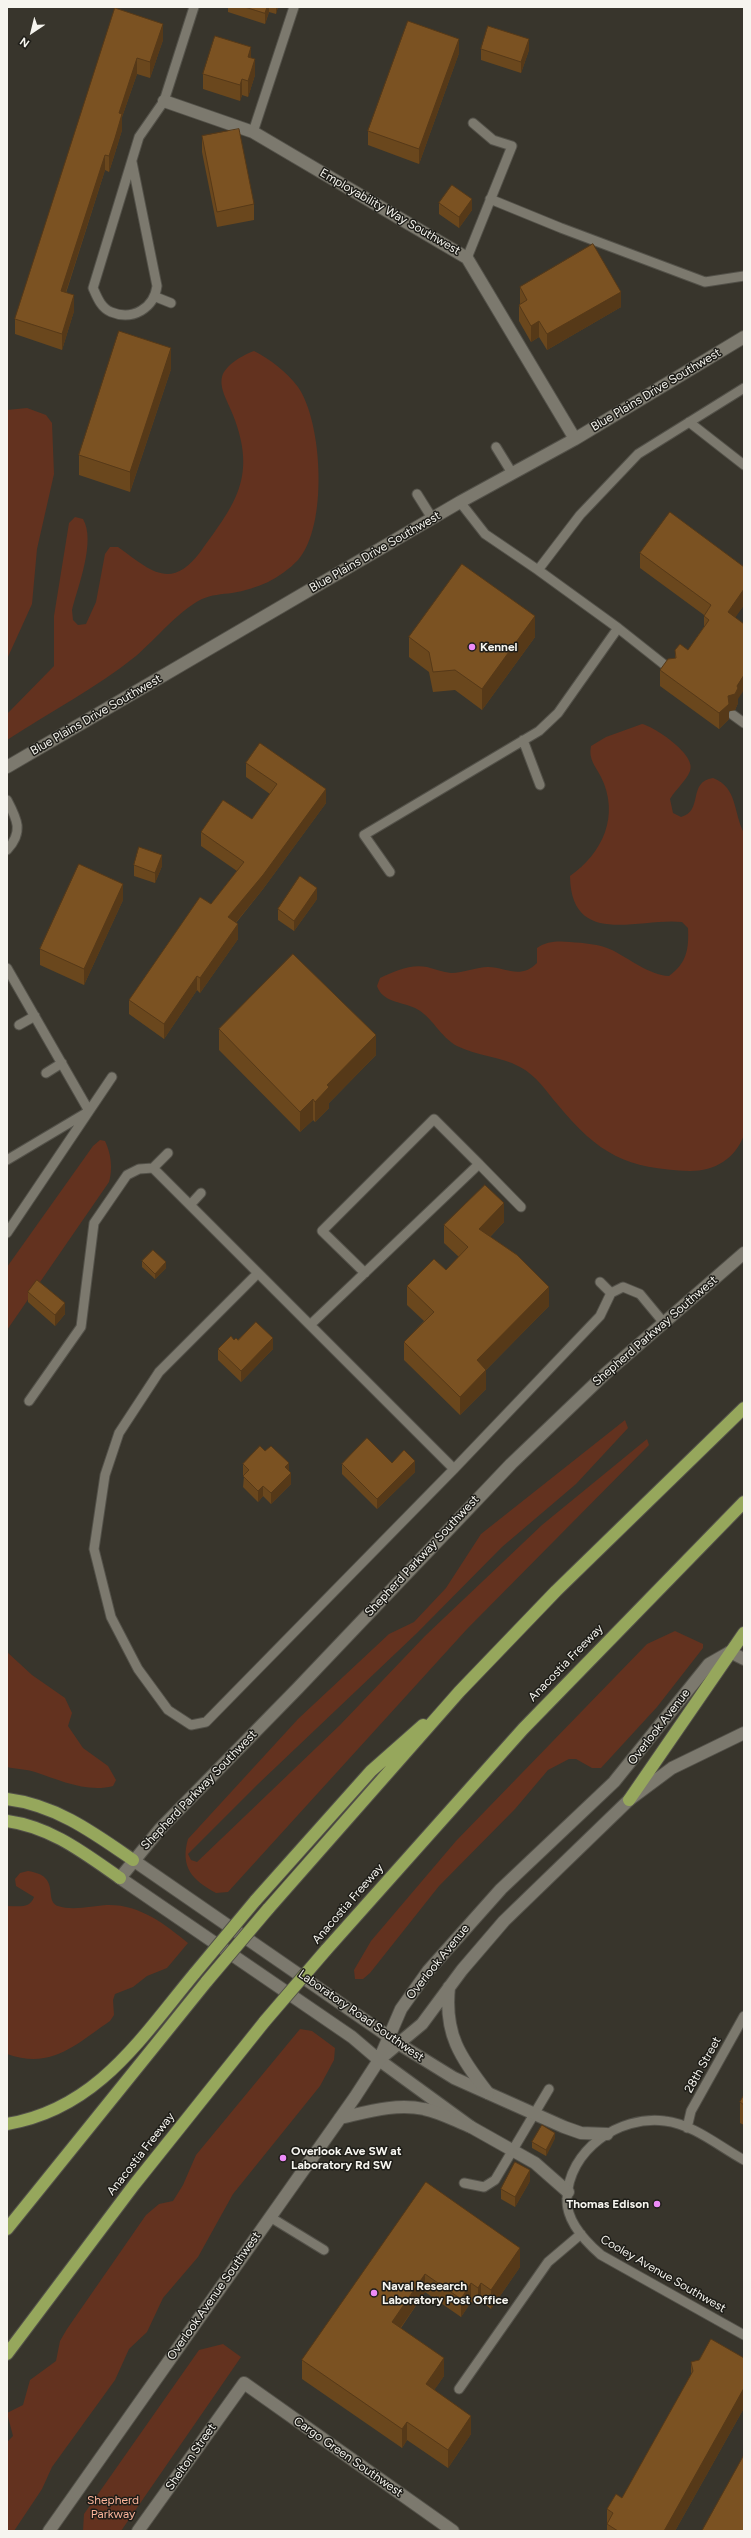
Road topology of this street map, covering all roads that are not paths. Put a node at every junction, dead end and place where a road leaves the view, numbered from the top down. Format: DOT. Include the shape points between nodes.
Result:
graph roads {
  1 [pos="194,7"];
  2 [pos="294,7"];
  3 [pos="164,101"];
  4 [pos="473,123"];
  5 [pos="253,132"];
  6 [pos="132,162"];
  7 [pos="490,199"];
  8 [pos="467,258"];
  9 [pos="744,276"];
  10 [pos="156,297"];
  11 [pos="172,303"];
  12 [pos="744,337"];
  13 [pos="744,388"];
  14 [pos="689,422"];
  15 [pos="575,439"];
  16 [pos="496,447"];
  17 [pos="744,465"];
  18 [pos="512,474"];
  19 [pos="417,494"];
  20 [pos="460,502"];
  21 [pos="432,518"];
  22 [pos="538,570"];
  23 [pos="618,628"];
  24 [pos="672,670"];
  25 [pos="733,715"];
  26 [pos="744,723"];
  27 [pos="524,740"];
  28 [pos="7,767"];
  29 [pos="540,785"];
  30 [pos="7,800"];
  31 [pos="7,850"];
  32 [pos="390,872"];
  33 [pos="7,968"];
  34 [pos="35,1016"];
  35 [pos="19,1025"];
  36 [pos="62,1063"];
  37 [pos="46,1073"];
  38 [pos="112,1077"];
  39 [pos="89,1111"];
  40 [pos="168,1153"];
  41 [pos="7,1160"];
  42 [pos="478,1164"];
  43 [pos="153,1168"];
  44 [pos="202,1193"];
  45 [pos="190,1205"];
  46 [pos="521,1207"];
  47 [pos="7,1234"];
  48 [pos="744,1253"];
  49 [pos="258,1272"];
  50 [pos="365,1273"];
  51 [pos="600,1282"];
  52 [pos="610,1293"];
  53 [pos="664,1323"];
  54 [pos="310,1325"];
  55 [pos="29,1401"];
  56 [pos="744,1408"];
  57 [pos="454,1470"];
  58 [pos="744,1502"];
  59 [pos="744,1633"];
  60 [pos="730,1652"];
  61 [pos="744,1659"];
  62 [pos="459,1692"];
  63 [pos="744,1733"];
  64 [pos="7,1799"];
  65 [pos="629,1800"];
  66 [pos="7,1821"];
  67 [pos="134,1860"];
  68 [pos="120,1878"];
  69 [pos="449,1986"];
  70 [pos="744,2016"];
  71 [pos="389,2036"];
  72 [pos="399,2044"];
  73 [pos="379,2060"];
  74 [pos="549,2089"];
  75 [pos="488,2093"];
  76 [pos="535,2113"];
  77 [pos="340,2118"];
  78 [pos="7,2124"];
  79 [pos="471,2127"];
  80 [pos="687,2128"];
  81 [pos="607,2134"];
  82 [pos="513,2151"];
  83 [pos="744,2160"];
  84 [pos="464,2183"];
  85 [pos="568,2192"];
  86 [pos="270,2216"];
  87 [pos="7,2229"];
  88 [pos="581,2234"];
  89 [pos="324,2250"];
  90 [pos="744,2335"];
  91 [pos="7,2354"];
  92 [pos="244,2383"];
  93 [pos="459,2389"];
  94 [pos="52,2530"];
  95 [pos="138,2531"];
  96 [pos="453,2531"];
  1 -- 3 [label="lane"];
  2 -- 5 [label="lane"];
  3 -- 5 [label="street, Employability Way Southwest"];
  3 -- 6 [label="lane" via="139,137"];
  4 -- 7 [label="lane" via="493,140 512,146"];
  5 -- 8 [label="street, Employability Way Southwest"];
  6 -- 10 [label="lane" via="157,286"];
  6 -- 10 [label="lane" via="93,288 99,302 111,312 132,316 147,308"];
  7 -- 8 [label="lane"];
  7 -- 9 [label="lane" via="705,282"];
  8 -- 15 [label="street, Employability Way Southwest"];
  10 -- 11 [label="lane"];
  12 -- 15 [label="street, Blue Plains Drive Southwest"];
  13 -- 14 [label="lane"];
  14 -- 17 [label="lane"];
  14 -- 22 [label="lane" via="638,454 580,515"];
  15 -- 18 [label="street, Blue Plains Drive Southwest"];
  16 -- 18 [label="lane"];
  18 -- 20 [label="street, Blue Plains Drive Southwest"];
  19 -- 21 [label="lane"];
  20 -- 21 [label="street, Blue Plains Drive Southwest"];
  20 -- 22 [label="lane" via="485,534"];
  21 -- 28 [label="street, Blue Plains Drive Southwest"];
  22 -- 23 [label="lane"];
  23 -- 24 [label="lane"];
  23 -- 27 [label="lane" via="558,713 539,731"];
  25 -- 26 [label="lane"];
  27 -- 29 [label="lane"];
  27 -- 32 [label="lane" via="364,835"];
  30 -- 31 [label="lane" via="18,820 15,841"];
  33 -- 34 [label="lane"];
  34 -- 35 [label="lane"];
  34 -- 36 [label="lane"];
  36 -- 37 [label="lane"];
  36 -- 39 [label="lane"];
  38 -- 39 [label="lane"];
  39 -- 41 [label="lane"];
  39 -- 47 [label="lane"];
  40 -- 43 [label="lane"];
  42 -- 46 [label="lane"];
  42 -- 50 [label="lane"];
  42 -- 50 [label="lane" via="434,1119 322,1231"];
  43 -- 45 [label="lane"];
  43 -- 55 [label="lane" via="139,1169 127,1175 94,1223 81,1327"];
  44 -- 45 [label="lane"];
  45 -- 49 [label="lane"];
  48 -- 53 [label="street, Shepherd Parkway Southwest"];
  49 -- 54 [label="lane"];
  49 -- 57 [label="lane" via="159,1372 119,1433 105,1475 94,1549 111,1616 138,1669 168,1710 191,1725 206,1722"];
  50 -- 54 [label="lane"];
  51 -- 52 [label="lane"];
  52 -- 53 [label="lane" via="623,1287 640,1294"];
  52 -- 57 [label="lane" via="600,1316"];
  53 -- 67 [label="street, Shepherd Parkway Southwest" via="600,1379 511,1464 160,1829"];
  54 -- 57 [label="lane"];
  56 -- 62 [label="highway" via="562,1585"];
  58 -- 91 [label="highway, Anacostia Freeway, bridge" via="523,1729 326,1950 265,2021 134,2185"];
  59 -- 60 [label="highway"];
  60 -- 61 [label="street"];
  60 -- 65 [label="highway"];
  60 -- 71 [label="street, Overlook Avenue" via="709,1664 614,1782 501,1889 470,1922 413,1991 401,2009"];
  62 -- 78 [label="highway, bridge" via="371,1771 256,1901 128,2054 91,2089 49,2113"];
  62 -- 87 [label="highway, bridge" via="207,1981"];
  63 -- 65 [label="street, Overlook Avenue" via="672,1768"];
  64 -- 67 [label="highway" via="28,1802 55,1811"];
  65 -- 69 [label="street, Overlook Avenue" via="504,1921"];
  66 -- 68 [label="highway" via="31,1826 57,1837"];
  67 -- 68 [label="street, Shepherd Parkway Southwest"];
  67 -- 71 [label="street, Laboratory Road Southwest"];
  68 -- 73 [label="street, Laboratory Road Southwest" via="352,2037"];
  69 -- 72 [label="street, Overlook Avenue" via="422,2024"];
  69 -- 75 [label="street" via="449,2018 456,2049"];
  70 -- 80 [label="lane, 28th Street" via="691,2111"];
  71 -- 72 [label="street, Laboratory Road Southwest"];
  71 -- 73 [label="street, Overlook Avenue"];
  72 -- 73 [label="street, Overlook Avenue"];
  72 -- 75 [label="street, Laboratory Road Southwest" via="443,2072"];
  73 -- 77 [label="street, Overlook Avenue Southwest"];
  73 -- 79 [label="street, Laboratory Road Southwest"];
  74 -- 76 [label="lane"];
  75 -- 76 [label="street, Laboratory Road Southwest"];
  76 -- 81 [label="street, Laboratory Road Southwest" via="572,2130 588,2134"];
  76 -- 82 [label="lane"];
  77 -- 79 [label="street" via="379,2109 415,2107"];
  77 -- 86 [label="street, Overlook Avenue Southwest"];
  79 -- 82 [label="street, Laboratory Road Southwest"];
  80 -- 81 [label="lane" via="664,2121 640,2120 625,2124"];
  80 -- 83 [label="lane"];
  81 -- 85 [label="lane, Cooley Avenue Southwest" via="598,2139 580,2160"];
  82 -- 84 [label="lane" via="489,2184 477,2187"];
  82 -- 85 [label="street, Laboratory Road Southwest" via="542,2168"];
  85 -- 88 [label="lane, Cooley Avenue Southwest" via="568,2207"];
  86 -- 89 [label="lane"];
  86 -- 94 [label="street, Overlook Avenue Southwest"];
  88 -- 90 [label="lane, Cooley Avenue Southwest" via="601,2255"];
  88 -- 93 [label="lane" via="548,2262"];
  92 -- 95 [label="street, Shelton Street"];
  92 -- 96 [label="street, Cargo Green Southwest"];
}
